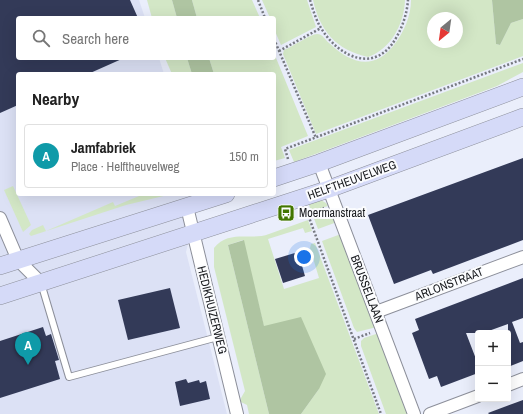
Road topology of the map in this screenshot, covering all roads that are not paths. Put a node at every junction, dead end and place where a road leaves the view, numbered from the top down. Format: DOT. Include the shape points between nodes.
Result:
graph roads {
  1 [pos="523,87"];
  2 [pos="523,117"];
  3 [pos="319,163"];
  4 [pos="276,177"];
  5 [pos="329,190"];
  6 [pos="220,196"];
  7 [pos="187,207"];
  8 [pos="0,218"];
  9 [pos="194,234"];
  10 [pos="523,257"];
  11 [pos="18,260"];
  12 [pos="0,266"];
  13 [pos="41,283"];
  14 [pos="0,296"];
  15 [pos="376,312"];
  16 [pos="218,337"];
  17 [pos="523,379"];
  18 [pos="511,384"];
  19 [pos="475,397"];
  20 [pos="237,414"];
  21 [pos="414,414"];
  22 [pos="430,414"];
  1 -- 3 [label="main road"];
  2 -- 5 [label="main road, HELFTHEUVELWEG"];
  3 -- 4 [label="main road"];
  3 -- 5 [label="street, BRUSSELLAAN"];
  5 -- 9 [label="main road, HELFTHEUVELWEG"];
  5 -- 15 [label="street, BRUSSELLAAN"];
  6 -- 7 [label="main road"];
  7 -- 9 [label="street, HEDIKHUIZERWEG"];
  7 -- 11 [label="main road"];
  8 -- 11 [label="street"];
  9 -- 13 [label="main road, HELFTHEUVELWEG"];
  9 -- 16 [label="street, HEDIKHUIZERWEG"];
  10 -- 15 [label="street, ARLONSTRAAT"];
  11 -- 12 [label="main road"];
  11 -- 13 [label="street"];
  13 -- 14 [label="main road, HELFTHEUVELWEG"];
  13 -- 16 [label="lane" via="69,377"];
  15 -- 21 [label="street, BRUSSELLAAN"];
  16 -- 20 [label="street, HEDIKHUIZERWEG"];
  17 -- 18 [label="street"];
  19 -- 22 [label="street"];
}
